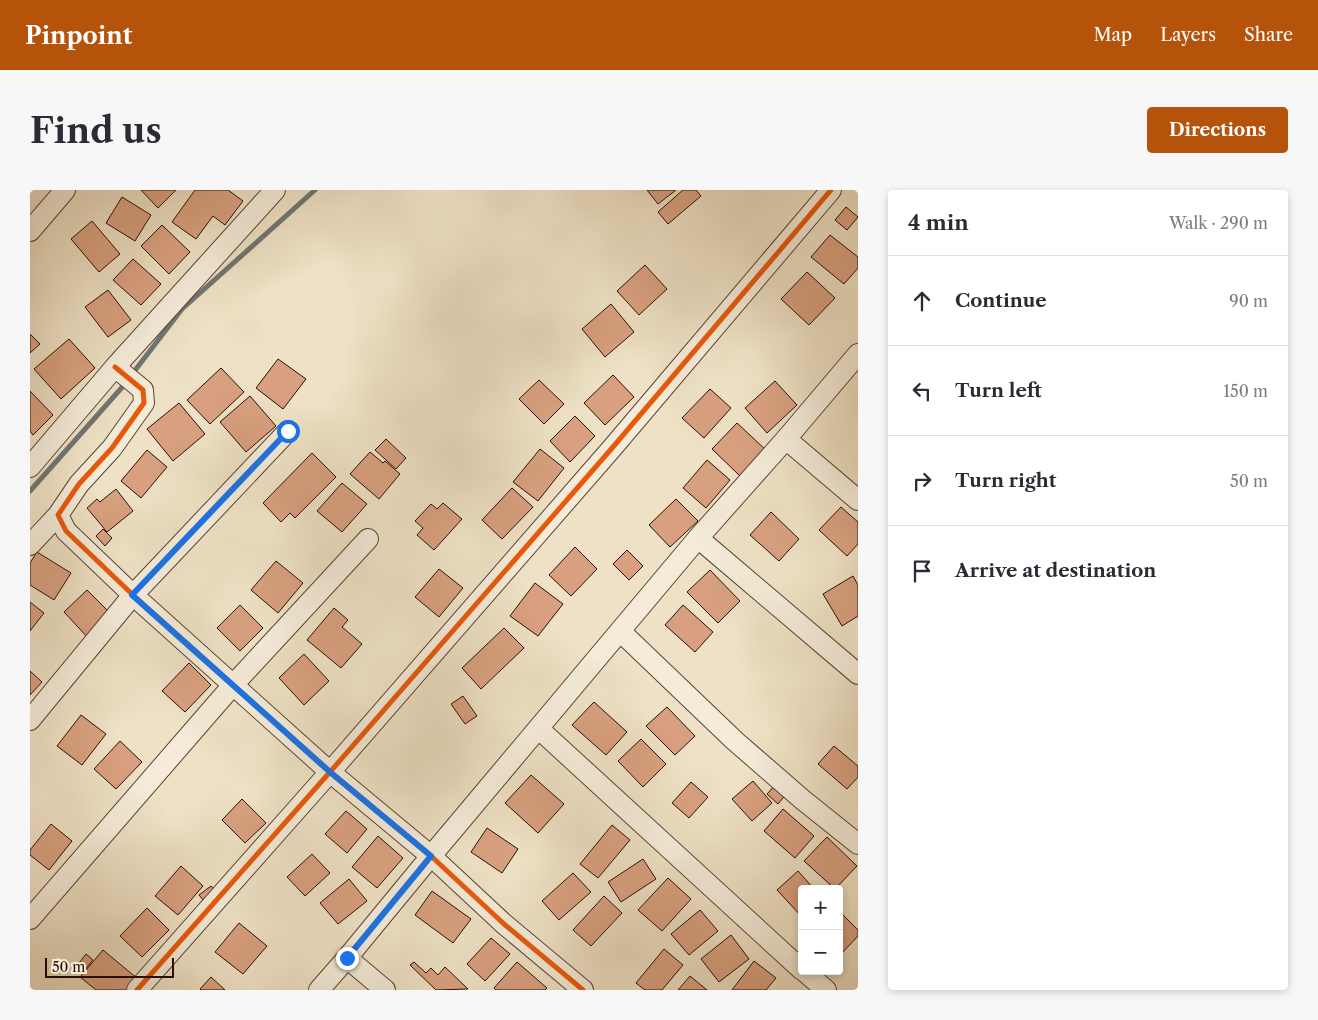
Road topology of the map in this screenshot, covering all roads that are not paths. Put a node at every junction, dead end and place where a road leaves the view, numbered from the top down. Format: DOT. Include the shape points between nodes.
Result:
graph roads {
  1 [pos="65,190"];
  2 [pos="275,190"];
  3 [pos="831,190"];
  4 [pos="30,231"];
  5 [pos="858,354"];
  6 [pos="115,367"];
  7 [pos="288,431"];
  8 [pos="786,439"];
  9 [pos="30,467"];
  10 [pos="858,500"];
  11 [pos="58,515"];
  12 [pos="698,538"];
  13 [pos="368,539"];
  14 [pos="30,545"];
  15 [pos="132,595"];
  16 [pos="620,631"];
  17 [pos="858,674"];
  18 [pos="233,685"];
  19 [pos="30,720"];
  20 [pos="539,729"];
  21 [pos="330,772"];
  22 [pos="858,844"];
  23 [pos="431,856"];
  24 [pos="30,919"];
  25 [pos="347,958"];
  26 [pos="798,965"];
  27 [pos="809,975"];
  28 [pos="137,990"];
  29 [pos="319,990"];
  30 [pos="384,990"];
  31 [pos="583,990"];
  32 [pos="826,990"];
  1 -- 4 [label="street"];
  2 -- 6 [label="street"];
  3 -- 21 [label="street"];
  5 -- 8 [label="street"];
  6 -- 9 [label="street"];
  6 -- 11 [label="street" via="143,390 144,404 112,448 78,484"];
  7 -- 15 [label="street"];
  8 -- 10 [label="street"];
  8 -- 12 [label="street"];
  11 -- 14 [label="street"];
  11 -- 15 [label="street" via="66,531"];
  12 -- 16 [label="street"];
  12 -- 17 [label="street"];
  13 -- 18 [label="street"];
  15 -- 18 [label="street"];
  15 -- 19 [label="street"];
  16 -- 20 [label="street"];
  16 -- 22 [label="street" via="735,741"];
  18 -- 21 [label="street"];
  18 -- 24 [label="street"];
  20 -- 23 [label="street"];
  20 -- 26 [label="street"];
  21 -- 23 [label="street"];
  21 -- 28 [label="street"];
  23 -- 25 [label="street"];
  23 -- 31 [label="street" via="504,924"];
  25 -- 29 [label="street"];
  25 -- 30 [label="street"];
  27 -- 32 [label="street"];
}
